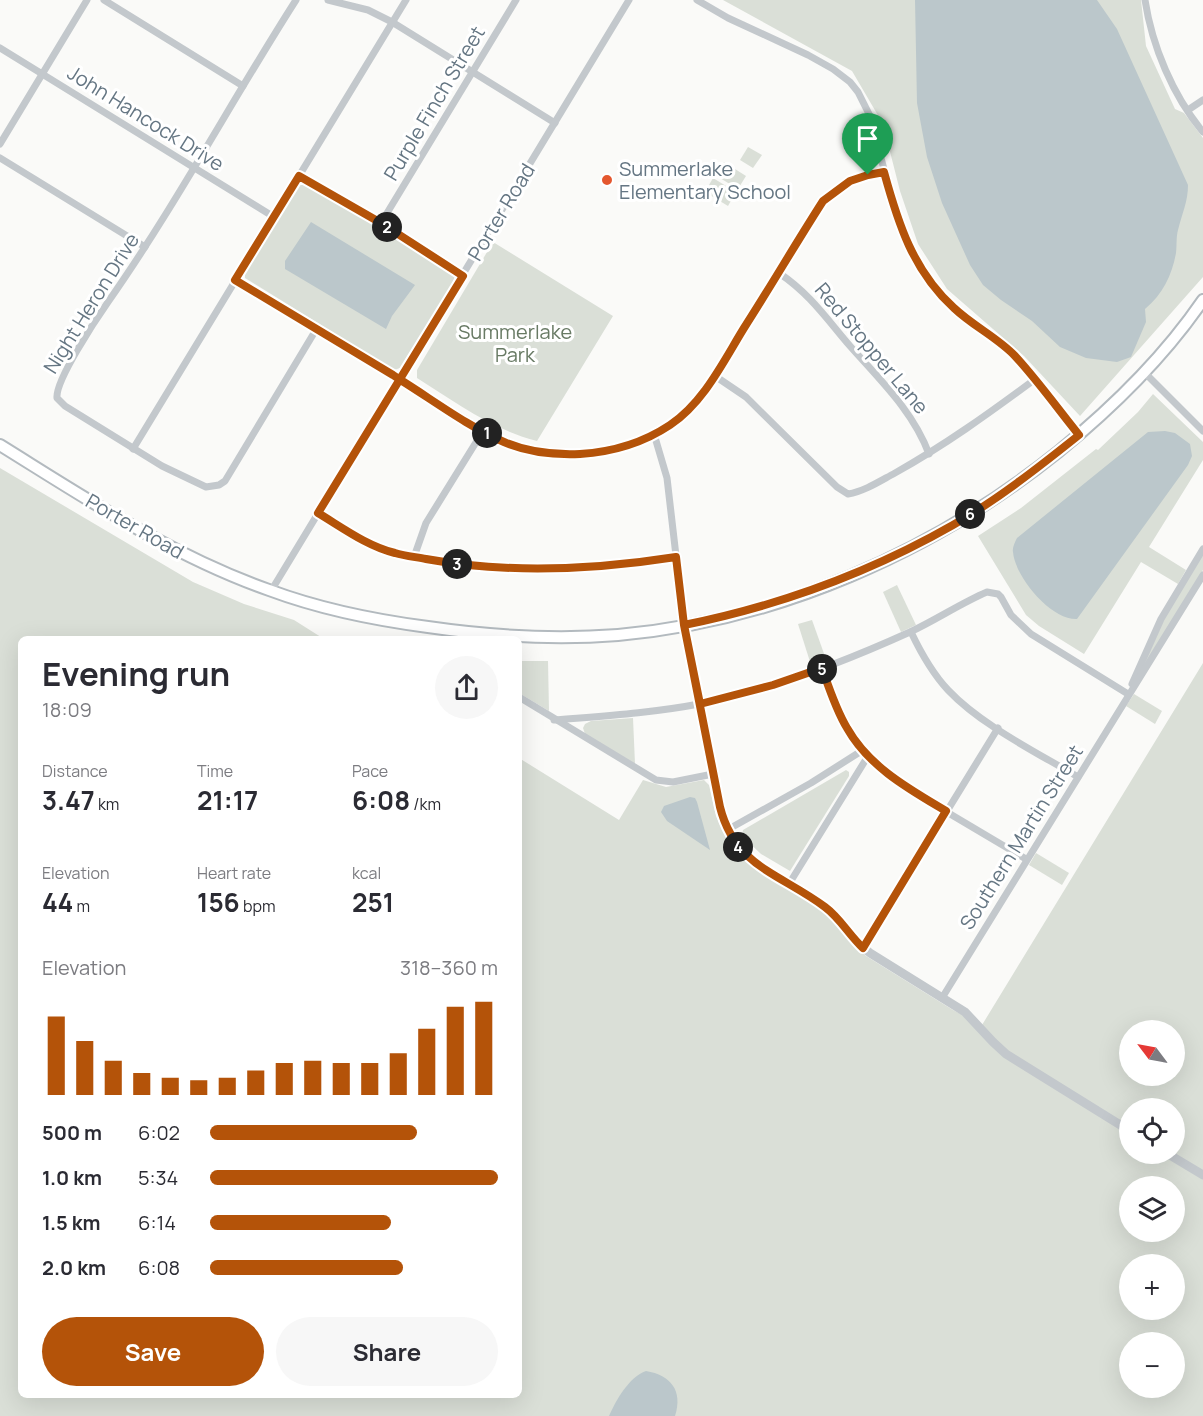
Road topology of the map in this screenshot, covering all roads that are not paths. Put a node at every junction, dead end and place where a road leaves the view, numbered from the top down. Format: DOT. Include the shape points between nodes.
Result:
graph roads {
  1 [pos="87,0"];
  2 [pos="104,0"];
  3 [pos="296,0"];
  4 [pos="328,0"];
  5 [pos="406,0"];
  6 [pos="516,0"];
  7 [pos="629,0"];
  8 [pos="697,0"];
  9 [pos="1145,0"];
  10 [pos="392,22"];
  11 [pos="0,48"];
  12 [pos="472,72"];
  13 [pos="42,74"];
  14 [pos="243,86"];
  15 [pos="1203,100"];
  16 [pos="1188,110"];
  17 [pos="555,123"];
  18 [pos="1203,132"];
  19 [pos="0,144"];
  20 [pos="0,159"];
  21 [pos="193,166"];
  22 [pos="884,172"];
  23 [pos="299,176"];
  24 [pos="274,217"];
  25 [pos="381,223"];
  26 [pos="145,247"];
  27 [pos="779,273"];
  28 [pos="463,276"];
  29 [pos="235,280"];
  30 [pos="1203,300"];
  31 [pos="317,328"];
  32 [pos="1144,372"];
  33 [pos="715,376"];
  34 [pos="399,379"];
  35 [pos="1034,380"];
  36 [pos="483,431"];
  37 [pos="1203,431"];
  38 [pos="654,434"];
  39 [pos="1079,435"];
  40 [pos="0,445"];
  41 [pos="133,449"];
  42 [pos="929,454"];
  43 [pos="318,513"];
  44 [pos="1203,549"];
  45 [pos="414,557"];
  46 [pos="676,557"];
  47 [pos="1203,575"];
  48 [pos="271,591"];
  49 [pos="684,625"];
  50 [pos="911,632"];
  51 [pos="822,668"];
  52 [pos="1128,694"];
  53 [pos="522,699"];
  54 [pos="700,704"];
  55 [pos="554,720"];
  56 [pos="998,728"];
  57 [pos="865,753"];
  58 [pos="713,774"];
  59 [pos="1078,777"];
  60 [pos="946,811"];
  61 [pos="727,831"];
  62 [pos="1026,860"];
  63 [pos="789,884"];
  64 [pos="863,948"];
  65 [pos="942,998"];
  66 [pos="1119,1124"];
  67 [pos="1185,1164"];
  68 [pos="1203,1175"];
  1 -- 13 [label="street"];
  2 -- 14 [label="street"];
  3 -- 14 [label="street, Night Heron Drive"];
  4 -- 10 [label="street" via="368,10"];
  5 -- 10 [label="street"];
  6 -- 12 [label="street, Purple Finch Street"];
  7 -- 17 [label="street, Porter Road"];
  8 -- 22 [label="street" via="808,55 850,82 870,116"];
  9 -- 16 [label="street" via="1160,55"];
  10 -- 12 [label="street"];
  10 -- 23 [label="street"];
  11 -- 13 [label="street, John Hancock Drive"];
  12 -- 17 [label="street"];
  12 -- 25 [label="street, Purple Finch Street"];
  13 -- 19 [label="street"];
  13 -- 21 [label="street, John Hancock Drive"];
  14 -- 21 [label="street, Night Heron Drive"];
  15 -- 16 [label="street"];
  16 -- 18 [label="street"];
  17 -- 28 [label="street, Porter Road"];
  20 -- 26 [label="street"];
  21 -- 24 [label="street, John Hancock Drive"];
  21 -- 26 [label="street, Night Heron Drive"];
  22 -- 27 [label="street" via="850,181 823,201"];
  22 -- 35 [label="street" via="897,219 922,271 952,307 1015,356"];
  23 -- 24 [label="street"];
  23 -- 25 [label="street"];
  24 -- 29 [label="street"];
  25 -- 28 [label="street"];
  26 -- 41 [label="street, Night Heron Drive" via="94,321 56,392 65,406"];
  27 -- 33 [label="street"];
  27 -- 42 [label="street, Red Stopper Lane" via="807,294 893,393 917,427"];
  28 -- 34 [label="street, Porter Road"];
  29 -- 31 [label="street"];
  29 -- 41 [label="street"];
  30 -- 32 [label="main road"];
  31 -- 34 [label="street"];
  31 -- 41 [label="street, Night Heron Drive" via="219,485 206,488"];
  32 -- 37 [label="street"];
  32 -- 39 [label="main road"];
  33 -- 38 [label="street" via="687,411"];
  33 -- 42 [label="street" via="746,397 848,494 865,489"];
  34 -- 36 [label="street"];
  34 -- 43 [label="street, Porter Road"];
  35 -- 39 [label="street"];
  35 -- 42 [label="street"];
  36 -- 38 [label="street" via="522,448 566,455 608,452"];
  36 -- 45 [label="street" via="426,523"];
  38 -- 46 [label="street" via="667,478"];
  39 -- 49 [label="main road" via="998,496 901,552 829,585"];
  40 -- 48 [label="main road, Porter Road" via="132,527 200,563"];
  43 -- 45 [label="street" via="379,548"];
  43 -- 48 [label="street, Porter Road"];
  44 -- 52 [label="street, Southern Martin Street" via="1161,619"];
  45 -- 46 [label="street" via="483,567 562,569"];
  46 -- 49 [label="street"];
  47 -- 52 [label="street, Southern Martin Street"];
  48 -- 49 [label="main road" via="388,622 511,636 618,635"];
  49 -- 54 [label="street"];
  50 -- 51 [label="street"];
  50 -- 52 [label="street" via="987,592 998,594 1011,615 1031,634"];
  50 -- 56 [label="street" via="946,688 967,708"];
  51 -- 54 [label="street"];
  51 -- 57 [label="street" via="843,721"];
  52 -- 59 [label="street, Southern Martin Street"];
  53 -- 55 [label="street"];
  54 -- 55 [label="street"];
  54 -- 58 [label="street"];
  55 -- 58 [label="street" via="656,780 673,782"];
  56 -- 59 [label="street"];
  56 -- 60 [label="street"];
  57 -- 60 [label="street" via="890,776"];
  57 -- 61 [label="street"];
  57 -- 63 [label="street"];
  58 -- 61 [label="street"];
  59 -- 62 [label="street, Southern Martin Street"];
  60 -- 62 [label="street"];
  60 -- 64 [label="street"];
  61 -- 63 [label="street" via="747,856"];
  62 -- 65 [label="street, Southern Martin Street"];
  63 -- 64 [label="street" via="829,910"];
  64 -- 65 [label="street"];
  65 -- 66 [label="street" via="965,1012 1006,1054"];
  67 -- 68 [label="street"];
}
